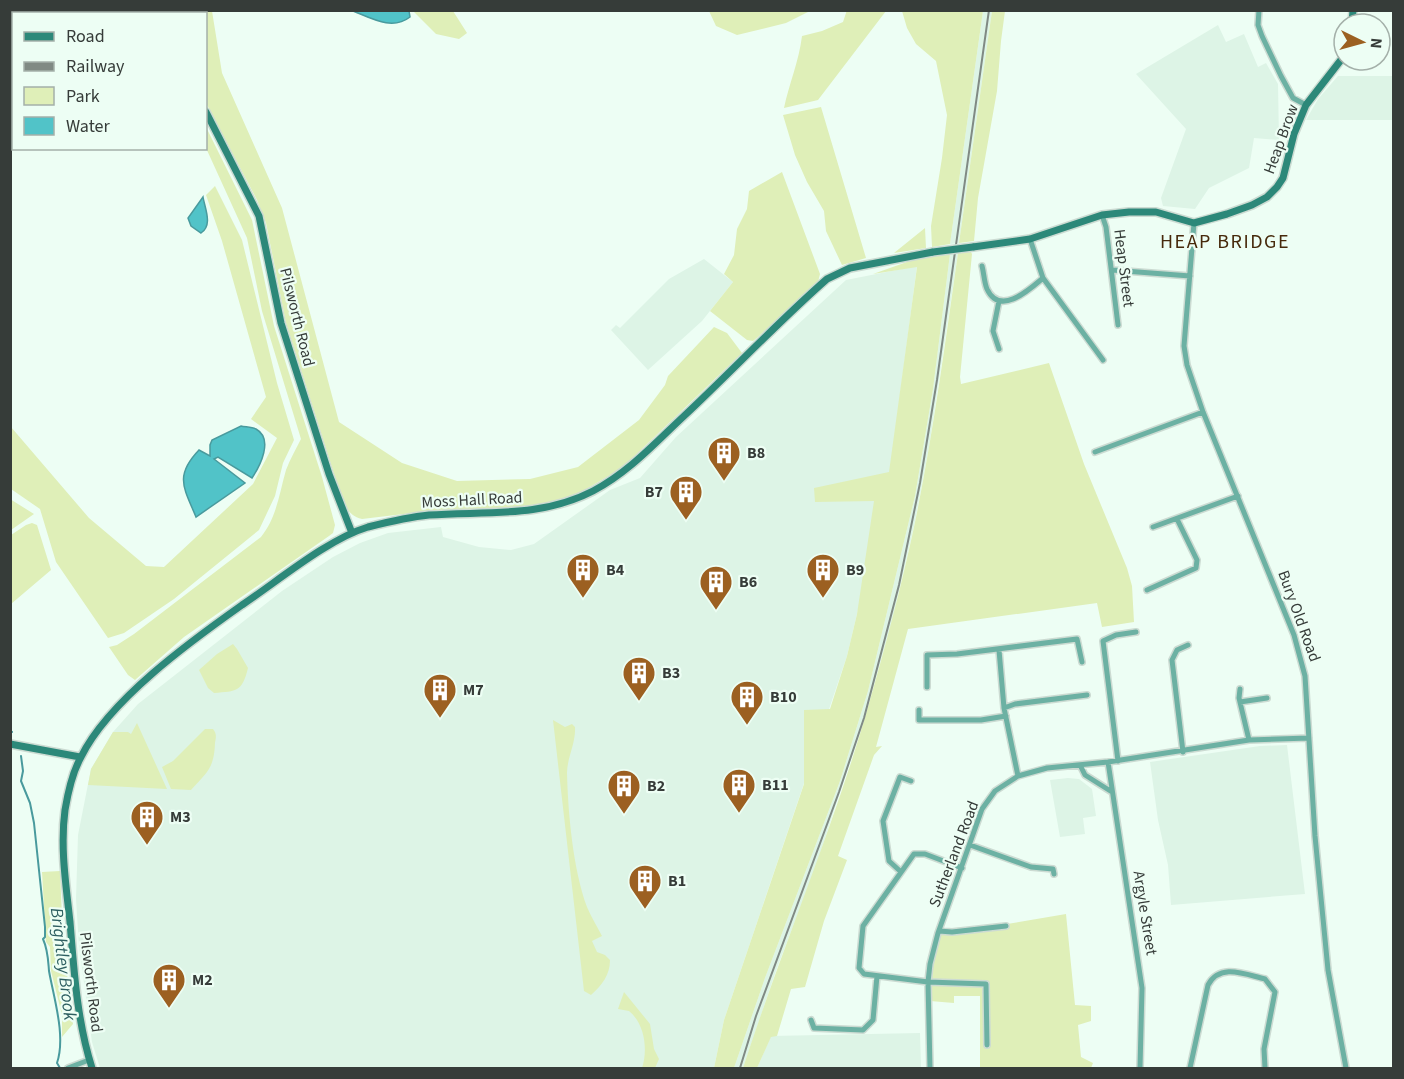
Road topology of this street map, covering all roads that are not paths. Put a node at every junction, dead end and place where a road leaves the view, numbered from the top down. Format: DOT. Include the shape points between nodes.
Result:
graph roads {
  1 [pos="1259,10"];
  2 [pos="1332,71"];
  3 [pos="1306,105"];
  4 [pos="207,114"];
  5 [pos="1102,215"];
  6 [pos="1194,222"];
  7 [pos="1030,239"];
  8 [pos="982,266"];
  9 [pos="1112,270"];
  10 [pos="1190,276"];
  11 [pos="1043,278"];
  12 [pos="999,301"];
  13 [pos="1118,325"];
  14 [pos="999,350"];
  15 [pos="1103,360"];
  16 [pos="1203,412"];
  17 [pos="1095,452"];
  18 [pos="1238,496"];
  19 [pos="1178,519"];
  20 [pos="1153,527"];
  21 [pos="352,533"];
  22 [pos="1147,590"];
  23 [pos="1136,632"];
  24 [pos="1188,645"];
  25 [pos="999,650"];
  26 [pos="1082,662"];
  27 [pos="1163,666"];
  28 [pos="1172,666"];
  29 [pos="927,687"];
  30 [pos="1240,688"];
  31 [pos="1087,695"];
  32 [pos="1268,698"];
  33 [pos="1240,702"];
  34 [pos="1004,708"];
  35 [pos="919,710"];
  36 [pos="1006,717"];
  37 [pos="1309,738"];
  38 [pos="1249,741"];
  39 [pos="10,744"];
  40 [pos="1183,752"];
  41 [pos="80,757"];
  42 [pos="1118,760"];
  43 [pos="1108,762"];
  44 [pos="1080,765"];
  45 [pos="1018,776"];
  46 [pos="911,781"];
  47 [pos="1112,792"];
  48 [pos="970,845"];
  49 [pos="962,868"];
  50 [pos="900,871"];
  51 [pos="1054,874"];
  52 [pos="1006,926"];
  53 [pos="939,931"];
  54 [pos="877,975"];
  55 [pos="928,982"];
  56 [pos="1281,986"];
  57 [pos="1274,989"];
  58 [pos="811,1020"];
  59 [pos="987,1045"];
  60 [pos="89,1060"];
  61 [pos="68,1068"];
  62 [pos="92,1068"];
  63 [pos="930,1068"];
  64 [pos="1140,1068"];
  65 [pos="1190,1068"];
  66 [pos="1266,1068"];
  67 [pos="1346,1068"];
  1 -- 3 [label="street" via="1258,25 1281,76 1293,98"];
  2 -- 3 [label="street, Heap Brow"];
  3 -- 6 [label="street, Heap Brow" via="1294,134 1286,171 1277,187 1252,205"];
  4 -- 21 [label="street, Pilsworth Road" via="259,216 281,323"];
  5 -- 6 [label="street, Moss Hall Road" via="1156,212"];
  5 -- 7 [label="street, Moss Hall Road"];
  5 -- 9 [label="street, Heap Street"];
  6 -- 10 [label="street, Bury Old Road"];
  7 -- 11 [label="street"];
  7 -- 21 [label="street, Moss Hall Road, bridge" via="850,268 827,279 632,466 573,500 533,510 418,516"];
  8 -- 12 [label="street" via="989,292"];
  9 -- 10 [label="street"];
  9 -- 13 [label="street, Heap Street"];
  10 -- 16 [label="street, Bury Old Road" via="1184,346"];
  11 -- 12 [label="street" via="1020,296"];
  11 -- 15 [label="street"];
  12 -- 14 [label="street" via="993,331"];
  16 -- 17 [label="street"];
  16 -- 18 [label="street, Bury Old Road"];
  18 -- 19 [label="street"];
  18 -- 37 [label="street, Bury Old Road" via="1302,659"];
  19 -- 20 [label="street"];
  19 -- 22 [label="street" via="1197,560 1196,568"];
  21 -- 41 [label="street, Moss Hall Road" via="236,610 141,684 99,728"];
  23 -- 42 [label="street" via="1116,634 1103,641"];
  24 -- 28 [label="street" via="1177,650"];
  25 -- 26 [label="street" via="1077,639"];
  25 -- 29 [label="street" via="927,655"];
  25 -- 34 [label="street"];
  27 -- 28 [label="street"];
  28 -- 40 [label="street"];
  30 -- 33 [label="street"];
  31 -- 34 [label="street"];
  32 -- 33 [label="street"];
  33 -- 38 [label="street"];
  34 -- 36 [label="street"];
  35 -- 36 [label="street" via="919,720"];
  36 -- 45 [label="street"];
  37 -- 38 [label="street, Sutherland Road"];
  37 -- 67 [label="street, Bury Old Road" via="1328,970"];
  38 -- 40 [label="street, Sutherland Road"];
  39 -- 41 [label="street"];
  40 -- 42 [label="street, Sutherland Road"];
  41 -- 60 [label="street, Pilsworth Road" via="65,812 64,856 76,996"];
  42 -- 43 [label="street, Sutherland Road"];
  43 -- 44 [label="street, Sutherland Road"];
  43 -- 47 [label="street, Argyle Street"];
  44 -- 45 [label="street, Sutherland Road"];
  44 -- 47 [label="street" via="1085,775"];
  45 -- 48 [label="street, Sutherland Road" via="995,791 982,809"];
  46 -- 50 [label="street" via="900,777 883,821 889,861"];
  47 -- 64 [label="street, Argyle Street" via="1142,988"];
  48 -- 49 [label="street, Sutherland Road"];
  48 -- 51 [label="street" via="1031,867 1053,869"];
  49 -- 50 [label="street" via="926,854 914,854"];
  49 -- 53 [label="street, Sutherland Road"];
  50 -- 54 [label="street" via="863,926 859,968 864,974"];
  52 -- 53 [label="street"];
  53 -- 55 [label="street, Sutherland Road"];
  54 -- 55 [label="street"];
  54 -- 58 [label="street" via="873,1020 863,1030 814,1028"];
  55 -- 59 [label="street" via="986,984"];
  55 -- 63 [label="street, Sutherland Road"];
  56 -- 57 [label="street"];
  57 -- 65 [label="street" via="1265,979 1240,973 1227,971 1214,976 1208,986"];
  57 -- 66 [label="street" via="1264,1049"];
  60 -- 61 [label="street"];
  60 -- 62 [label="street, Pilsworth Road"];
}
